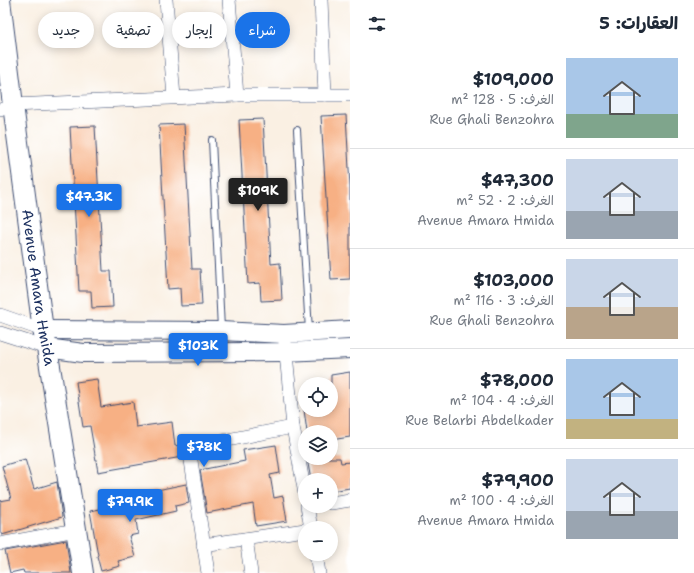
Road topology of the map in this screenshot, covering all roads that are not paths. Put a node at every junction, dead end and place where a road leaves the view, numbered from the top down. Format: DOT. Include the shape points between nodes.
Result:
graph roads {
  1 [pos="0,0"];
  2 [pos="166,0"];
  3 [pos="229,0"];
  4 [pos="321,0"];
  5 [pos="2,36"];
  6 [pos="236,94"];
  7 [pos="325,95"];
  8 [pos="350,95"];
  9 [pos="174,97"];
  10 [pos="6,108"];
  11 [pos="298,130"];
  12 [pos="212,140"];
  13 [pos="0,314"];
  14 [pos="350,330"];
  15 [pos="221,331"];
  16 [pos="0,333"];
  17 [pos="310,333"];
  18 [pos="45,339"];
  19 [pos="285,343"];
  20 [pos="350,349"];
  21 [pos="293,427"];
  22 [pos="301,473"];
  23 [pos="350,500"];
  24 [pos="338,502"];
  25 [pos="76,530"];
  26 [pos="298,531"];
  27 [pos="246,539"];
  28 [pos="0,544"];
  29 [pos="203,545"];
  30 [pos="317,561"];
  31 [pos="83,573"];
  32 [pos="208,573"];
  33 [pos="252,573"];
  34 [pos="320,573"];
  1 -- 5 [label="main road, Avenue Amara Hmida"];
  2 -- 9 [label="street"];
  3 -- 6 [label="street"];
  4 -- 7 [label="street"];
  5 -- 10 [label="main road, Avenue Amara Hmida"];
  6 -- 7 [label="street"];
  6 -- 9 [label="street"];
  7 -- 8 [label="street"];
  9 -- 10 [label="street"];
  10 -- 18 [label="main road, Avenue Amara Hmida"];
  11 -- 17 [label="lane"];
  12 -- 15 [label="lane"];
  13 -- 18 [label="street"];
  14 -- 17 [label="main road"];
  15 -- 18 [label="main road"];
  15 -- 19 [label="main road"];
  16 -- 18 [label="street"];
  17 -- 19 [label="main road"];
  18 -- 19 [label="main road" via="83,353"];
  18 -- 25 [label="main road, Avenue Amara Hmida"];
  19 -- 20 [label="main road"];
  19 -- 21 [label="street"];
  21 -- 22 [label="street"];
  21 -- 29 [label="street" via="192,448 190,454"];
  23 -- 24 [label="street"];
  25 -- 28 [label="street"];
  25 -- 31 [label="main road, Avenue Amara Hmida"];
  26 -- 27 [label="street"];
  27 -- 29 [label="street"];
  27 -- 33 [label="street"];
  29 -- 32 [label="street"];
  30 -- 34 [label="street"];
}
